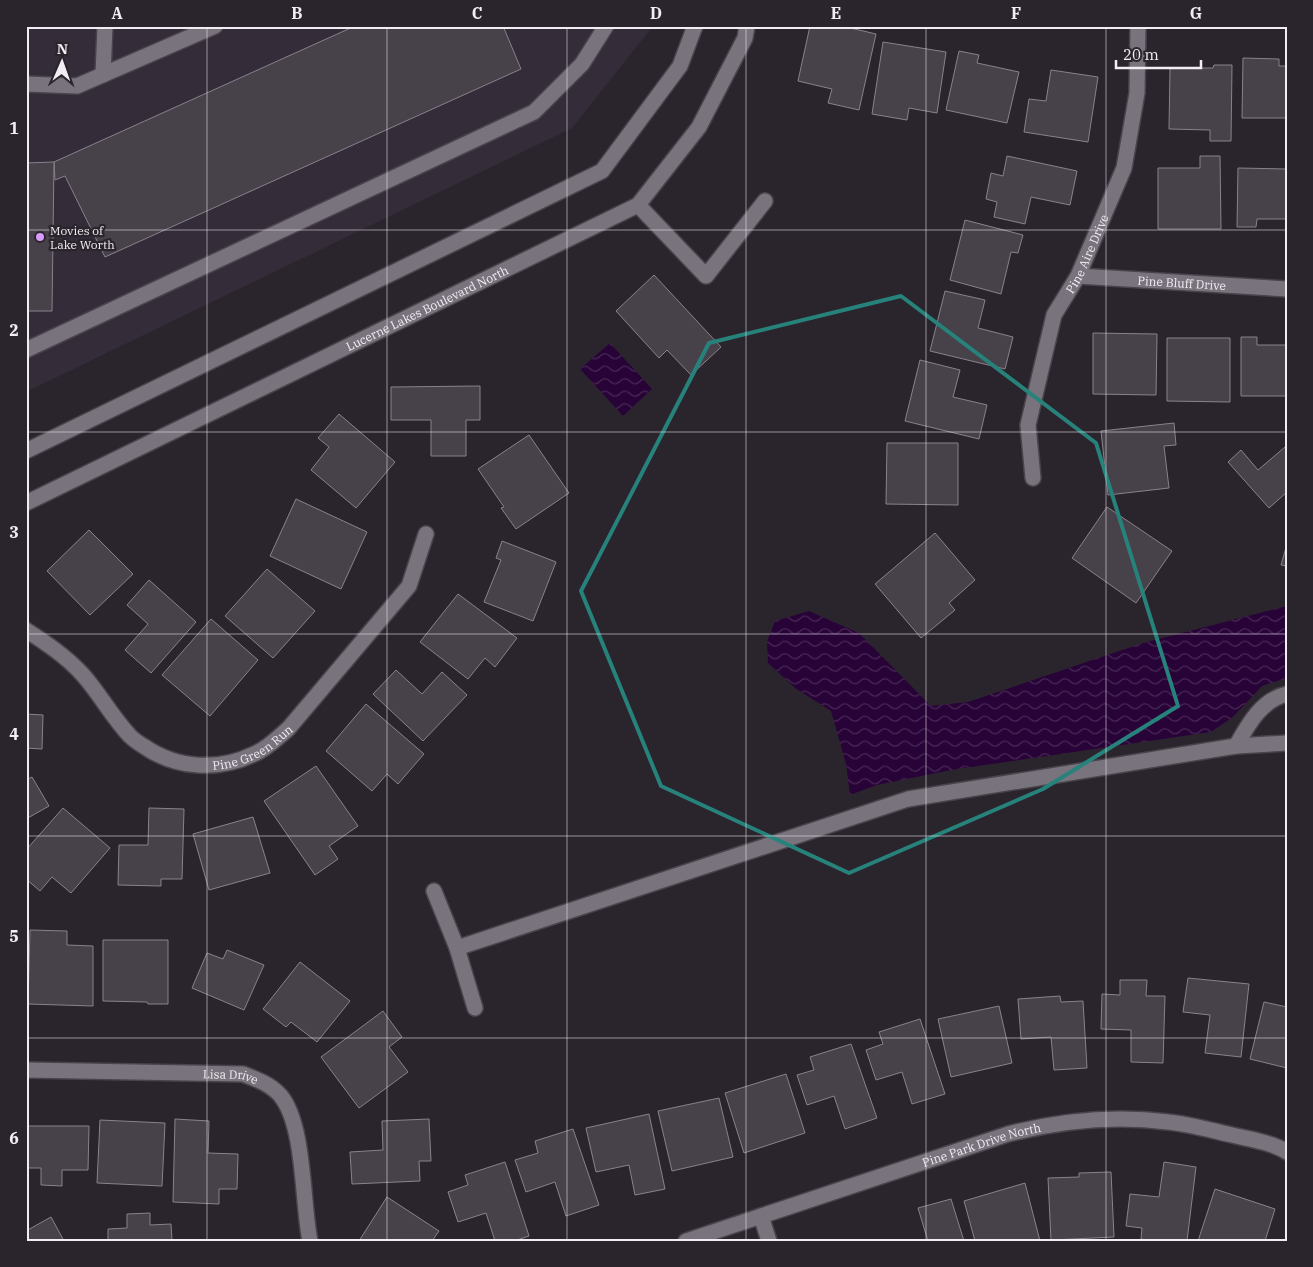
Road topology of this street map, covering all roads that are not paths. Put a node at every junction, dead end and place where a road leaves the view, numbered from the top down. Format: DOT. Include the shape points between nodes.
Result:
graph roads {
  1 [pos="105,26"];
  2 [pos="215,26"];
  3 [pos="606,26"];
  4 [pos="695,26"];
  5 [pos="747,26"];
  6 [pos="1138,26"];
  7 [pos="103,74"];
  8 [pos="26,84"];
  9 [pos="765,200"];
  10 [pos="638,205"];
  11 [pos="1078,276"];
  12 [pos="1287,288"];
  13 [pos="26,350"];
  14 [pos="26,451"];
  15 [pos="1032,478"];
  16 [pos="26,503"];
  17 [pos="426,534"];
  18 [pos="26,630"];
  19 [pos="1287,694"];
  20 [pos="1287,743"];
  21 [pos="1236,746"];
  22 [pos="434,891"];
  23 [pos="457,948"];
  24 [pos="475,1008"];
  25 [pos="26,1070"];
  26 [pos="1287,1152"];
  27 [pos="761,1216"];
  28 [pos="310,1241"];
  29 [pos="686,1241"];
  30 [pos="769,1241"];
  1 -- 7 [label="street"];
  2 -- 7 [label="street"];
  3 -- 13 [label="street" via="582,64 534,112"];
  4 -- 14 [label="street" via="680,66 602,171"];
  5 -- 10 [label="street, Lucerne Lakes Boulevard North" via="745,38 699,127"];
  6 -- 11 [label="street, Pine Aire Drive" via="1137,93 1124,168"];
  7 -- 8 [label="street" via="77,86"];
  9 -- 10 [label="street" via="706,276"];
  10 -- 16 [label="street, Lucerne Lakes Boulevard North"];
  11 -- 12 [label="street, Pine Bluff Drive"];
  11 -- 15 [label="street, Pine Aire Drive" via="1054,315 1030,416"];
  17 -- 18 [label="street, Pine Green Run" via="409,586 288,729 256,754 236,761 196,766 157,755 131,737 82,674"];
  19 -- 21 [label="street" via="1267,702"];
  20 -- 21 [label="street"];
  21 -- 23 [label="street" via="908,799"];
  22 -- 23 [label="street"];
  23 -- 24 [label="street"];
  25 -- 28 [label="street, Lisa Drive" via="243,1074 262,1081 279,1094 290,1111 296,1131"];
  26 -- 27 [label="street, Pine Park Drive North" via="1256,1141 1168,1122 1086,1120 1008,1134"];
  27 -- 29 [label="street, Pine Park Drive North"];
  27 -- 30 [label="street"];
}
